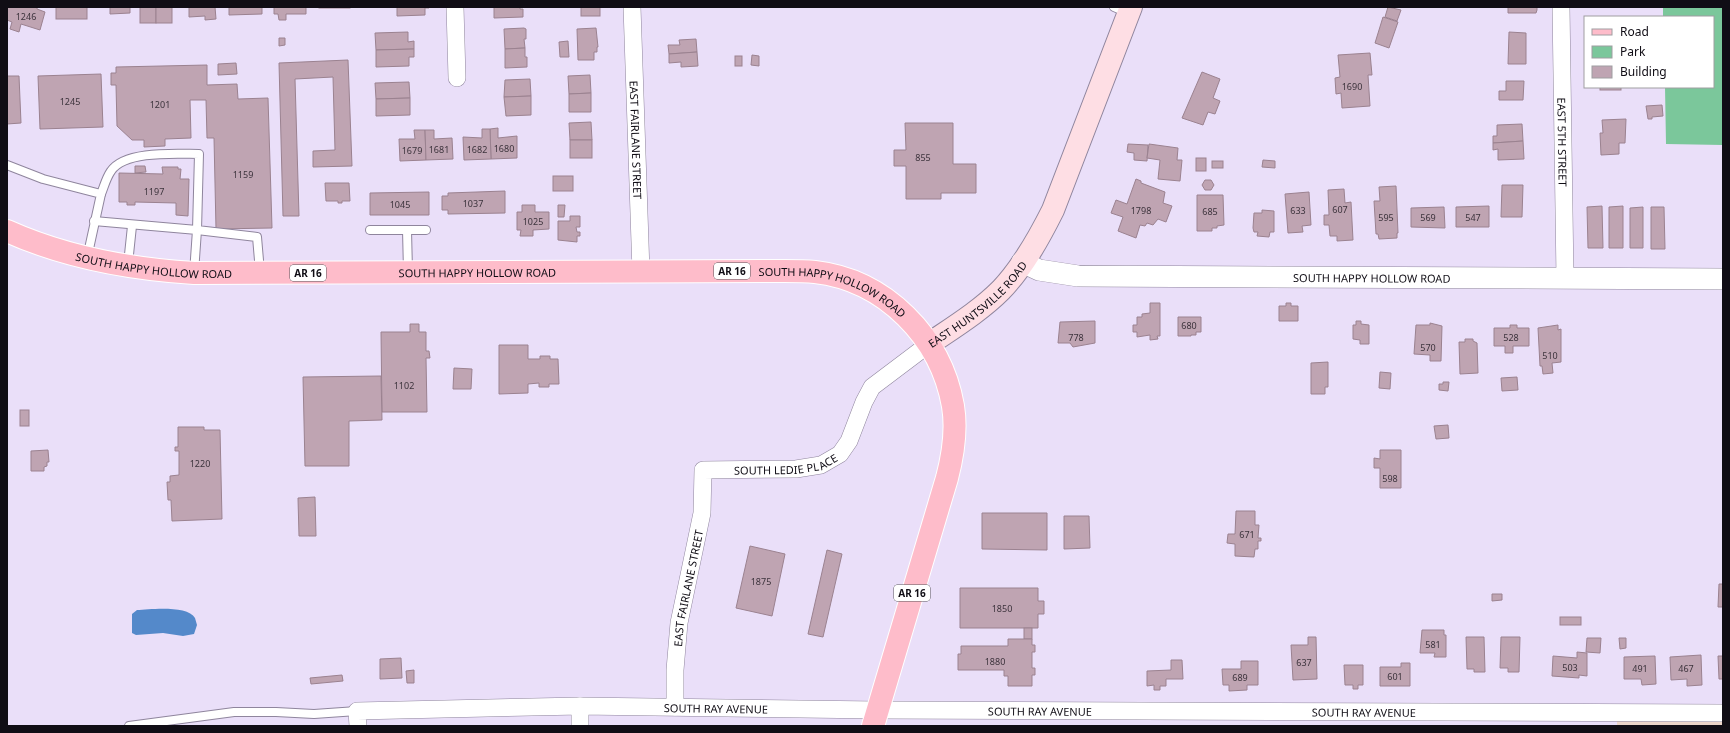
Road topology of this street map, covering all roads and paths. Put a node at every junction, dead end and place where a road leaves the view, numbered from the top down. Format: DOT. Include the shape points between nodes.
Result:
graph roads {
  1 [pos="455,7"];
  2 [pos="632,7"];
  3 [pos="1561,7"];
  4 [pos="1125,9"];
  5 [pos="457,78"];
  6 [pos="7,165"];
  7 [pos="100,194"];
  8 [pos="94,221"];
  9 [pos="132,226"];
  10 [pos="197,230"];
  11 [pos="370,230"];
  12 [pos="407,230"];
  13 [pos="426,230"];
  14 [pos="7,231"];
  15 [pos="87,258"];
  16 [pos="1022,262"];
  17 [pos="127,267"];
  18 [pos="408,272"];
  19 [pos="641,272"];
  20 [pos="194,273"];
  21 [pos="260,273"];
  22 [pos="1565,278"];
  23 [pos="1723,279"];
  24 [pos="929,344"];
  25 [pos="703,470"];
  26 [pos="580,706"];
  27 [pos="675,707"];
  28 [pos="1723,713"];
  29 [pos="357,718"];
  30 [pos="875,718"];
  31 [pos="129,726"];
  32 [pos="580,726"];
  1 -- 5 [label="street"];
  2 -- 19 [label="street, EAST FAIRLANE STREET"];
  3 -- 22 [label="street, EAST 5TH STREET"];
  4 -- 16 [label="main road, EAST HUNTSVILLE ROAD" via="1053,210 1038,240"];
  6 -- 7 [label="lane" via="43,179"];
  7 -- 8 [label="lane"];
  7 -- 10 [label="lane" via="111,170 122,162 138,156 199,154"];
  8 -- 9 [label="lane"];
  8 -- 15 [label="lane"];
  9 -- 10 [label="lane"];
  9 -- 17 [label="lane"];
  10 -- 20 [label="lane"];
  10 -- 21 [label="lane" via="257,237"];
  11 -- 12 [label="lane"];
  12 -- 13 [label="lane"];
  12 -- 18 [label="lane"];
  14 -- 15 [label="main road, SOUTH HAPPY HOLLOW ROAD / AR 16" via="35,243"];
  15 -- 17 [label="main road, SOUTH HAPPY HOLLOW ROAD / AR 16"];
  16 -- 22 [label="street, SOUTH HAPPY HOLLOW ROAD" via="1054,274 1078,276"];
  16 -- 24 [label="main road, EAST HUNTSVILLE ROAD" via="1001,289 972,315"];
  17 -- 20 [label="main road, SOUTH HAPPY HOLLOW ROAD / AR 16"];
  18 -- 19 [label="main road, SOUTH HAPPY HOLLOW ROAD / AR 16"];
  18 -- 21 [label="main road, SOUTH HAPPY HOLLOW ROAD / AR 16"];
  19 -- 24 [label="main road, SOUTH HAPPY HOLLOW ROAD / AR 16" via="816,272 848,280 873,290 894,304"];
  20 -- 21 [label="main road, SOUTH HAPPY HOLLOW ROAD / AR 16"];
  22 -- 23 [label="street, SOUTH HAPPY HOLLOW ROAD"];
  24 -- 25 [label="street, SOUTH LEDIE PLACE" via="872,387 849,441 840,454 821,465"];
  24 -- 30 [label="main road, EAST HUNTSVILLE ROAD / AR 16" via="946,378 954,407 954,441 947,478"];
  25 -- 27 [label="street, EAST FAIRLANE STREET" via="702,513 679,622"];
  26 -- 27 [label="street, SOUTH RAY AVENUE"];
  26 -- 29 [label="street, SOUTH RAY AVENUE"];
  26 -- 32 [label="street"];
  27 -- 30 [label="street, SOUTH RAY AVENUE"];
  28 -- 30 [label="street, SOUTH RAY AVENUE"];
  29 -- 31 [label="lane" via="276,712 234,712"];
}
